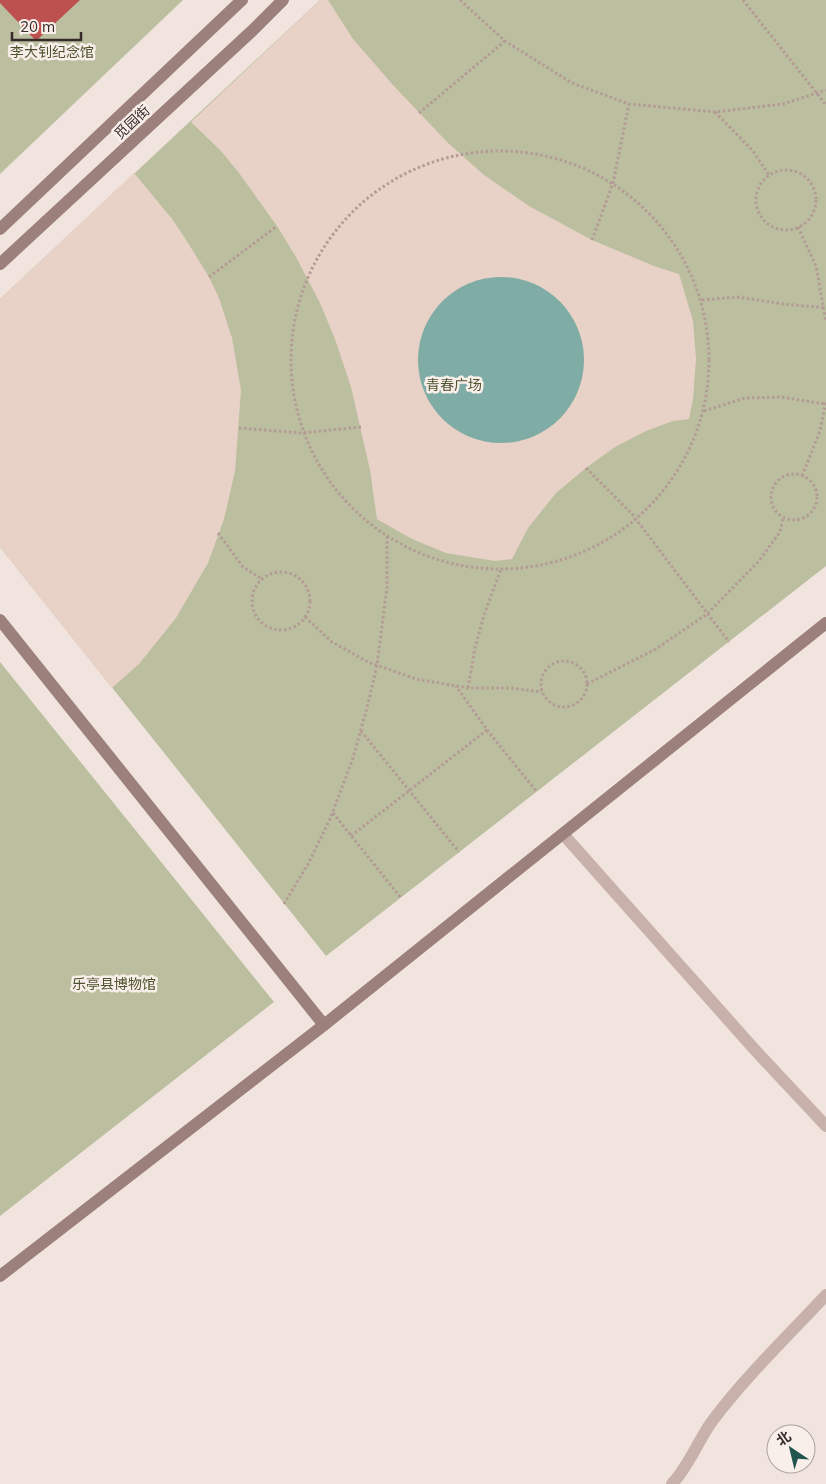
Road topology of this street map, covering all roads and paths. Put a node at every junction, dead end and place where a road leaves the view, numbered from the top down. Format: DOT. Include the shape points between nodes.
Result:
graph roads {
  1 [pos="242,0"];
  2 [pos="284,0"];
  3 [pos="460,0"];
  4 [pos="743,0"];
  5 [pos="505,41"];
  6 [pos="826,90"];
  7 [pos="817,94"];
  8 [pos="628,104"];
  9 [pos="826,105"];
  10 [pos="715,112"];
  11 [pos="419,113"];
  12 [pos="769,174"];
  13 [pos="613,183"];
  14 [pos="277,226"];
  15 [pos="798,228"];
  16 [pos="0,229"];
  17 [pos="592,240"];
  18 [pos="0,264"];
  19 [pos="208,277"];
  20 [pos="702,300"];
  21 [pos="825,308"];
  22 [pos="826,322"];
  23 [pos="826,403"];
  24 [pos="704,411"];
  25 [pos="361,427"];
  26 [pos="239,428"];
  27 [pos="302,433"];
  28 [pos="586,468"];
  29 [pos="802,476"];
  30 [pos="783,518"];
  31 [pos="636,519"];
  32 [pos="218,533"];
  33 [pos="387,536"];
  34 [pos="501,569"];
  35 [pos="262,579"];
  36 [pos="707,614"];
  37 [pos="305,617"];
  38 [pos="0,620"];
  39 [pos="826,623"];
  40 [pos="729,642"];
  41 [pos="377,665"];
  42 [pos="586,684"];
  43 [pos="456,686"];
  44 [pos="468,688"];
  45 [pos="542,692"];
  46 [pos="361,730"];
  47 [pos="487,730"];
  48 [pos="409,791"];
  49 [pos="537,792"];
  50 [pos="332,813"];
  51 [pos="563,834"];
  52 [pos="351,836"];
  53 [pos="459,852"];
  54 [pos="401,898"];
  55 [pos="284,904"];
  56 [pos="324,1025"];
  57 [pos="826,1126"];
  58 [pos="0,1276"];
  59 [pos="826,1295"];
  60 [pos="672,1484"];
  1 -- 16 [label="street, 觅园街"];
  2 -- 18 [label="street, 觅园街"];
  3 -- 5 [label="path"];
  4 -- 7 [label="path"];
  5 -- 8 [label="path" via="572,83"];
  5 -- 11 [label="path"];
  6 -- 7 [label="path"];
  7 -- 9 [label="path"];
  7 -- 10 [label="path" via="784,104"];
  8 -- 10 [label="path"];
  8 -- 13 [label="path"];
  10 -- 12 [label="path" via="753,151"];
  12 -- 15 [label="path" via="757,190 757,209 761,218 778,229"];
  12 -- 15 [label="path" via="791,170 811,182 816,204 810,218"];
  13 -- 17 [label="path"];
  13 -- 20 [label="path" via="631,195 662,225 686,261"];
  13 -- 27 [label="path" via="574,163 552,157 509,150 487,151 439,160 413,169 368,198 330,237 316,260 297,306 290,352 294,397"];
  14 -- 19 [label="path"];
  15 -- 21 [label="path" via="816,266"];
  20 -- 21 [label="path" via="737,297"];
  20 -- 24 [label="path" via="709,344"];
  21 -- 22 [label="path"];
  23 -- 24 [label="path" via="781,397 744,398"];
  23 -- 29 [label="path" via="820,431"];
  24 -- 31 [label="path" via="678,470"];
  25 -- 27 [label="path"];
  26 -- 27 [label="path"];
  27 -- 33 [label="path" via="332,486 366,522"];
  28 -- 31 [label="path"];
  29 -- 30 [label="path" via="784,476 773,489 772,505"];
  29 -- 30 [label="path" via="815,488 815,507 801,519"];
  30 -- 36 [label="path" via="780,532 759,561"];
  31 -- 34 [label="path" via="582,552 543,565"];
  31 -- 36 [label="path"];
  32 -- 35 [label="path" via="243,567"];
  33 -- 34 [label="path" via="408,548 453,564"];
  33 -- 41 [label="path" via="387,587"];
  34 -- 44 [label="path" via="484,615"];
  35 -- 37 [label="path" via="281,572 300,579 310,597"];
  35 -- 37 [label="path" via="252,595 252,605 260,622 278,630 288,629"];
  36 -- 40 [label="path"];
  36 -- 42 [label="path" via="656,649"];
  37 -- 41 [label="path" via="332,642"];
  38 -- 56 [label="street"];
  39 -- 51 [label="street"];
  41 -- 43 [label="path" via="416,679"];
  41 -- 46 [label="path"];
  42 -- 45 [label="path" via="585,693 570,706 553,704"];
  42 -- 45 [label="path" via="585,674 579,667 563,661 547,668 542,676"];
  43 -- 44 [label="path"];
  43 -- 47 [label="path"];
  44 -- 45 [label="path"];
  46 -- 48 [label="path"];
  46 -- 50 [label="path"];
  47 -- 48 [label="path"];
  47 -- 49 [label="path"];
  48 -- 52 [label="path"];
  48 -- 53 [label="path"];
  50 -- 52 [label="path"];
  50 -- 55 [label="path" via="308,864"];
  51 -- 56 [label="street"];
  51 -- 57 [label="street"];
  52 -- 54 [label="path"];
  56 -- 58 [label="street"];
  59 -- 60 [label="street" via="742,1384 712,1422 684,1472"];
}
